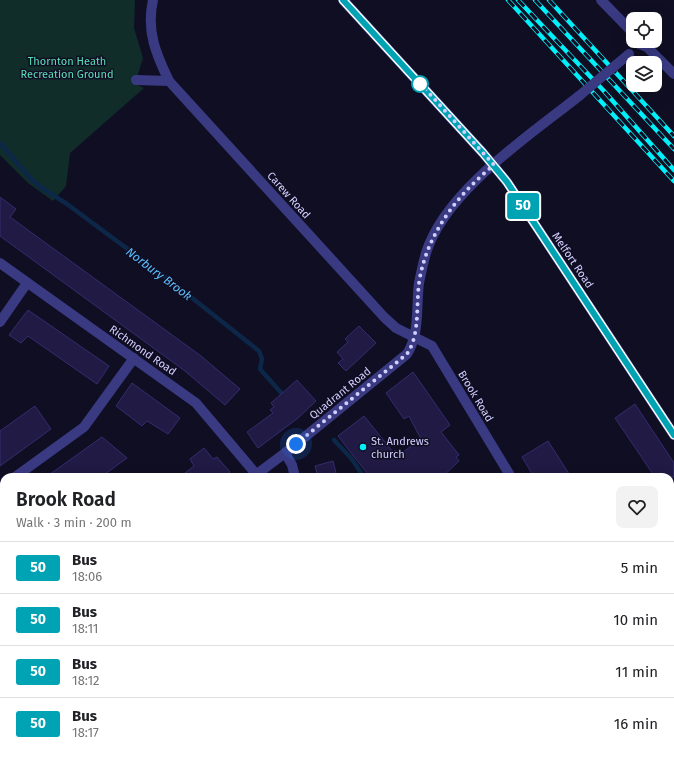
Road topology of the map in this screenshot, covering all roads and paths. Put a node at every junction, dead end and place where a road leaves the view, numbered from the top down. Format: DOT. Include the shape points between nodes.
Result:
graph roads {
  1 [pos="153,0"];
  2 [pos="343,0"];
  3 [pos="601,0"];
  4 [pos="626,29"];
  5 [pos="631,48"];
  6 [pos="648,48"];
  7 [pos="674,74"];
  8 [pos="136,80"];
  9 [pos="169,81"];
  10 [pos="494,165"];
  11 [pos="0,263"];
  12 [pos="27,283"];
  13 [pos="0,322"];
  14 [pos="414,336"];
  15 [pos="134,358"];
  16 [pos="674,435"];
  17 [pos="285,453"];
  18 [pos="21,473"];
  19 [pos="252,473"];
  20 [pos="258,473"];
  21 [pos="294,473"];
  22 [pos="509,473"];
  1 -- 9 [label="street, Carew Road" via="150,24 152,42"];
  2 -- 10 [label="street, Melfort Road"];
  3 -- 4 [label="street"];
  5 -- 10 [label="street, bridge" via="629,54"];
  6 -- 7 [label="street"];
  8 -- 9 [label="street"];
  9 -- 14 [label="street, Carew Road" via="384,317 396,328"];
  10 -- 14 [label="street" via="464,193 442,221 427,252 419,282"];
  10 -- 16 [label="street, Melfort Road"];
  11 -- 12 [label="street, Richmond Road"];
  12 -- 13 [label="street"];
  12 -- 15 [label="street, Richmond Road"];
  14 -- 17 [label="street, Quadrant Road" via="404,358"];
  14 -- 22 [label="street, Brook Road" via="432,346"];
  15 -- 18 [label="street" via="84,427"];
  15 -- 19 [label="street, Richmond Road" via="196,403"];
  17 -- 20 [label="street, Quadrant Road"];
  17 -- 21 [label="street"];
}
